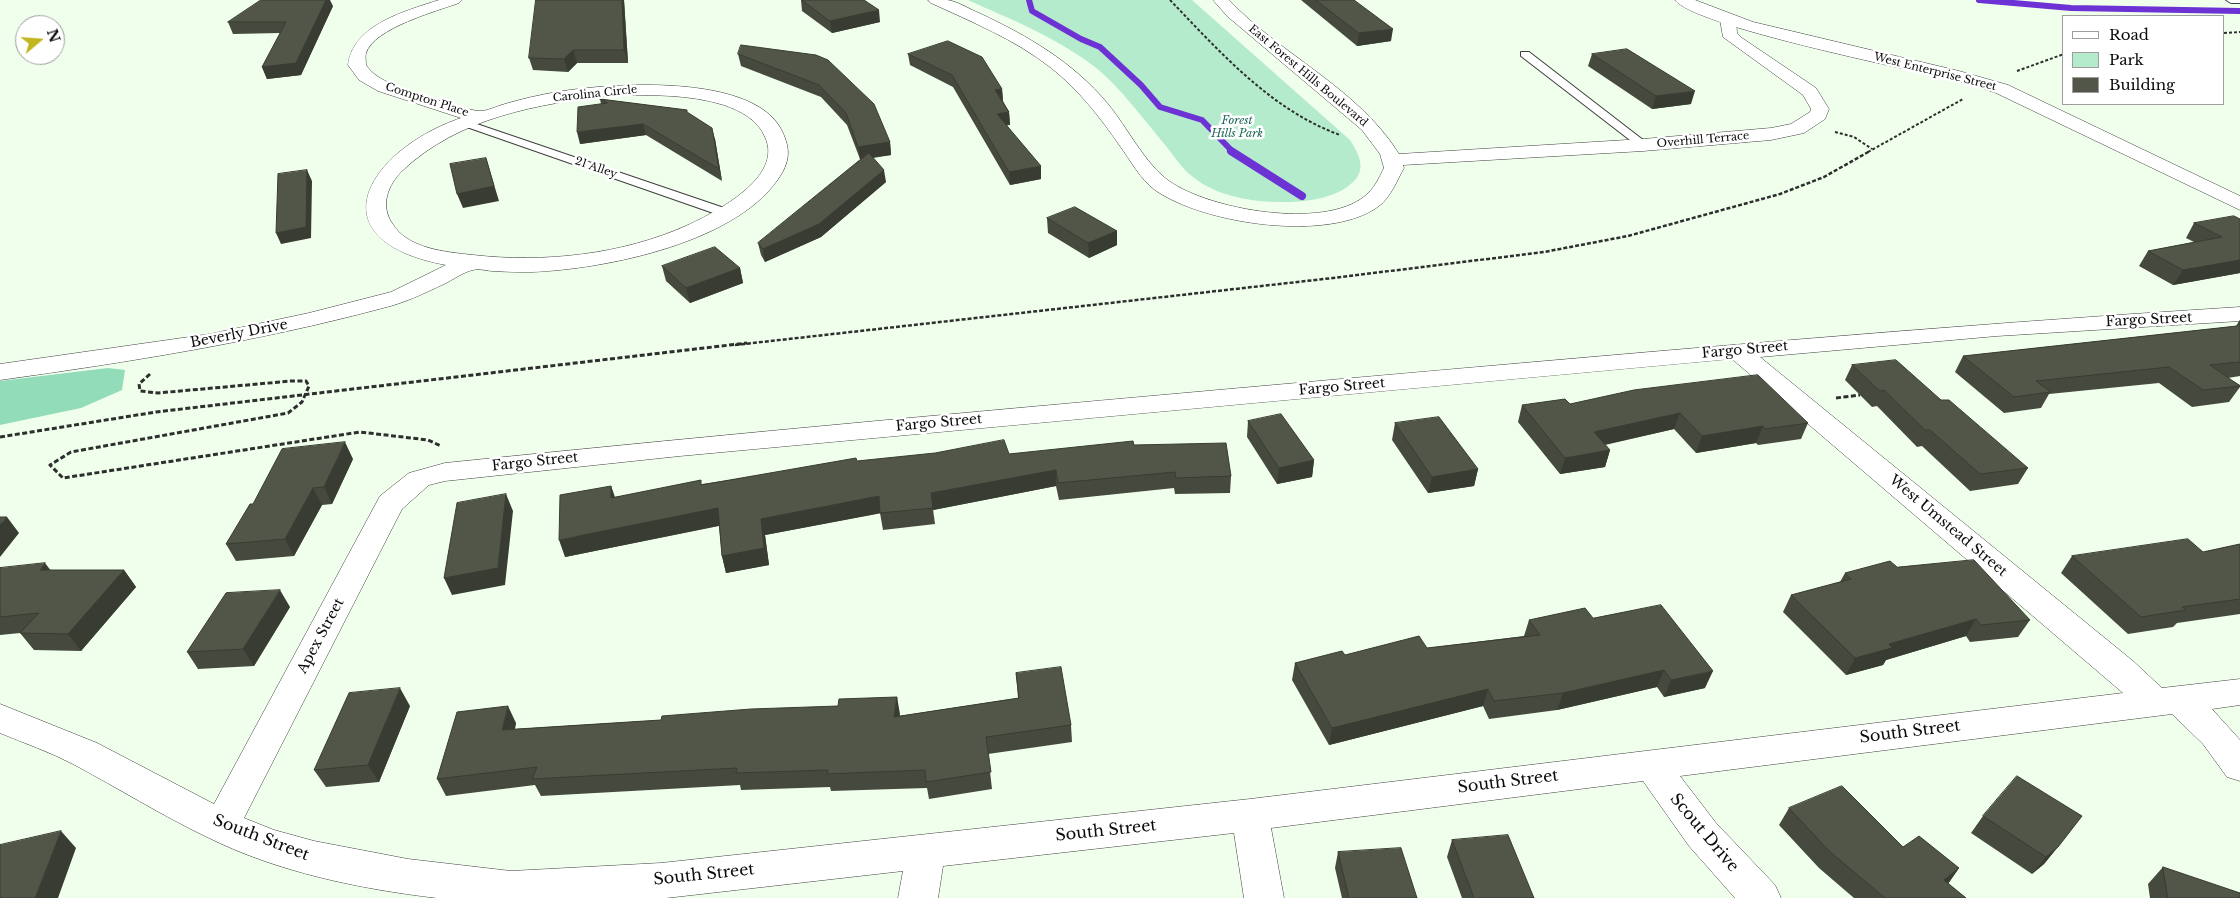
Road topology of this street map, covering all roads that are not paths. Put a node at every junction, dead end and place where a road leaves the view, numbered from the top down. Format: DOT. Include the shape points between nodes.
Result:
graph roads {
  1 [pos="454,0"];
  2 [pos="936,0"];
  3 [pos="1221,0"];
  4 [pos="1683,0"];
  5 [pos="2231,0"];
  6 [pos="2240,0"];
  7 [pos="1728,20"];
  8 [pos="1525,54"];
  9 [pos="473,120"];
  10 [pos="1643,145"];
  11 [pos="1390,154"];
  12 [pos="2240,204"];
  13 [pos="726,213"];
  14 [pos="469,263"];
  15 [pos="2240,314"];
  16 [pos="1738,351"];
  17 [pos="0,372"];
  18 [pos="445,472"];
  19 [pos="2240,692"];
  20 [pos="2167,701"];
  21 [pos="0,718"];
  22 [pos="1651,764"];
  23 [pos="2240,766"];
  24 [pos="1250,815"];
  25 [pos="221,826"];
  26 [pos="926,851"];
  27 [pos="918,898"];
  28 [pos="1264,898"];
  29 [pos="1761,898"];
  1 -- 9 [label="street, Compton Place" via="396,22 373,35 359,52 357,65 364,76 384,87"];
  2 -- 11 [label="street" via="1051,59 1093,98 1157,180 1174,193 1204,206 1269,220 1339,214 1371,202 1394,168"];
  3 -- 11 [label="street, East Forest Hills Boulevard" via="1354,113"];
  4 -- 7 [label="street"];
  5 -- 6 [label="lane"];
  7 -- 10 [label="street, Overhill Terrace" via="1729,34 1736,41 1810,92 1820,109 1816,116 1797,129 1771,134"];
  7 -- 12 [label="street, West Enterprise Street" via="1990,84"];
  8 -- 10 [label="lane"];
  9 -- 13 [label="lane, 21 Alley"];
  9 -- 13 [label="street, Carolina Circle" via="540,100 613,90 672,91 729,101 760,116 776,136 779,148 778,160 761,187"];
  9 -- 14 [label="street, Carolina Circle" via="425,144 394,167 380,187 375,207 382,226 400,242 430,255"];
  10 -- 11 [label="street, Overhill Terrace"];
  13 -- 14 [label="street, Carolina Circle" via="652,245 591,259 527,265"];
  14 -- 17 [label="street, Beverly Drive" via="399,297 311,320 210,341"];
  15 -- 16 [label="street, Fargo Street" via="1997,329"];
  16 -- 18 [label="street, Fargo Street" via="680,447"];
  16 -- 20 [label="street, West Umstead Street" via="2113,664"];
  18 -- 25 [label="street, Apex Street" via="419,479 390,502"];
  19 -- 20 [label="street, South Street"];
  20 -- 22 [label="street, South Street"];
  20 -- 23 [label="street, West Umstead Street" via="2215,734"];
  21 -- 25 [label="street, South Street" via="84,753"];
  22 -- 24 [label="street, South Street"];
  22 -- 29 [label="street, Scout Drive" via="1677,805"];
  24 -- 26 [label="street, South Street"];
  24 -- 28 [label="street"];
  25 -- 26 [label="street, South Street" via="271,846 314,858 408,877 512,889 661,881"];
  26 -- 27 [label="street"];
}
